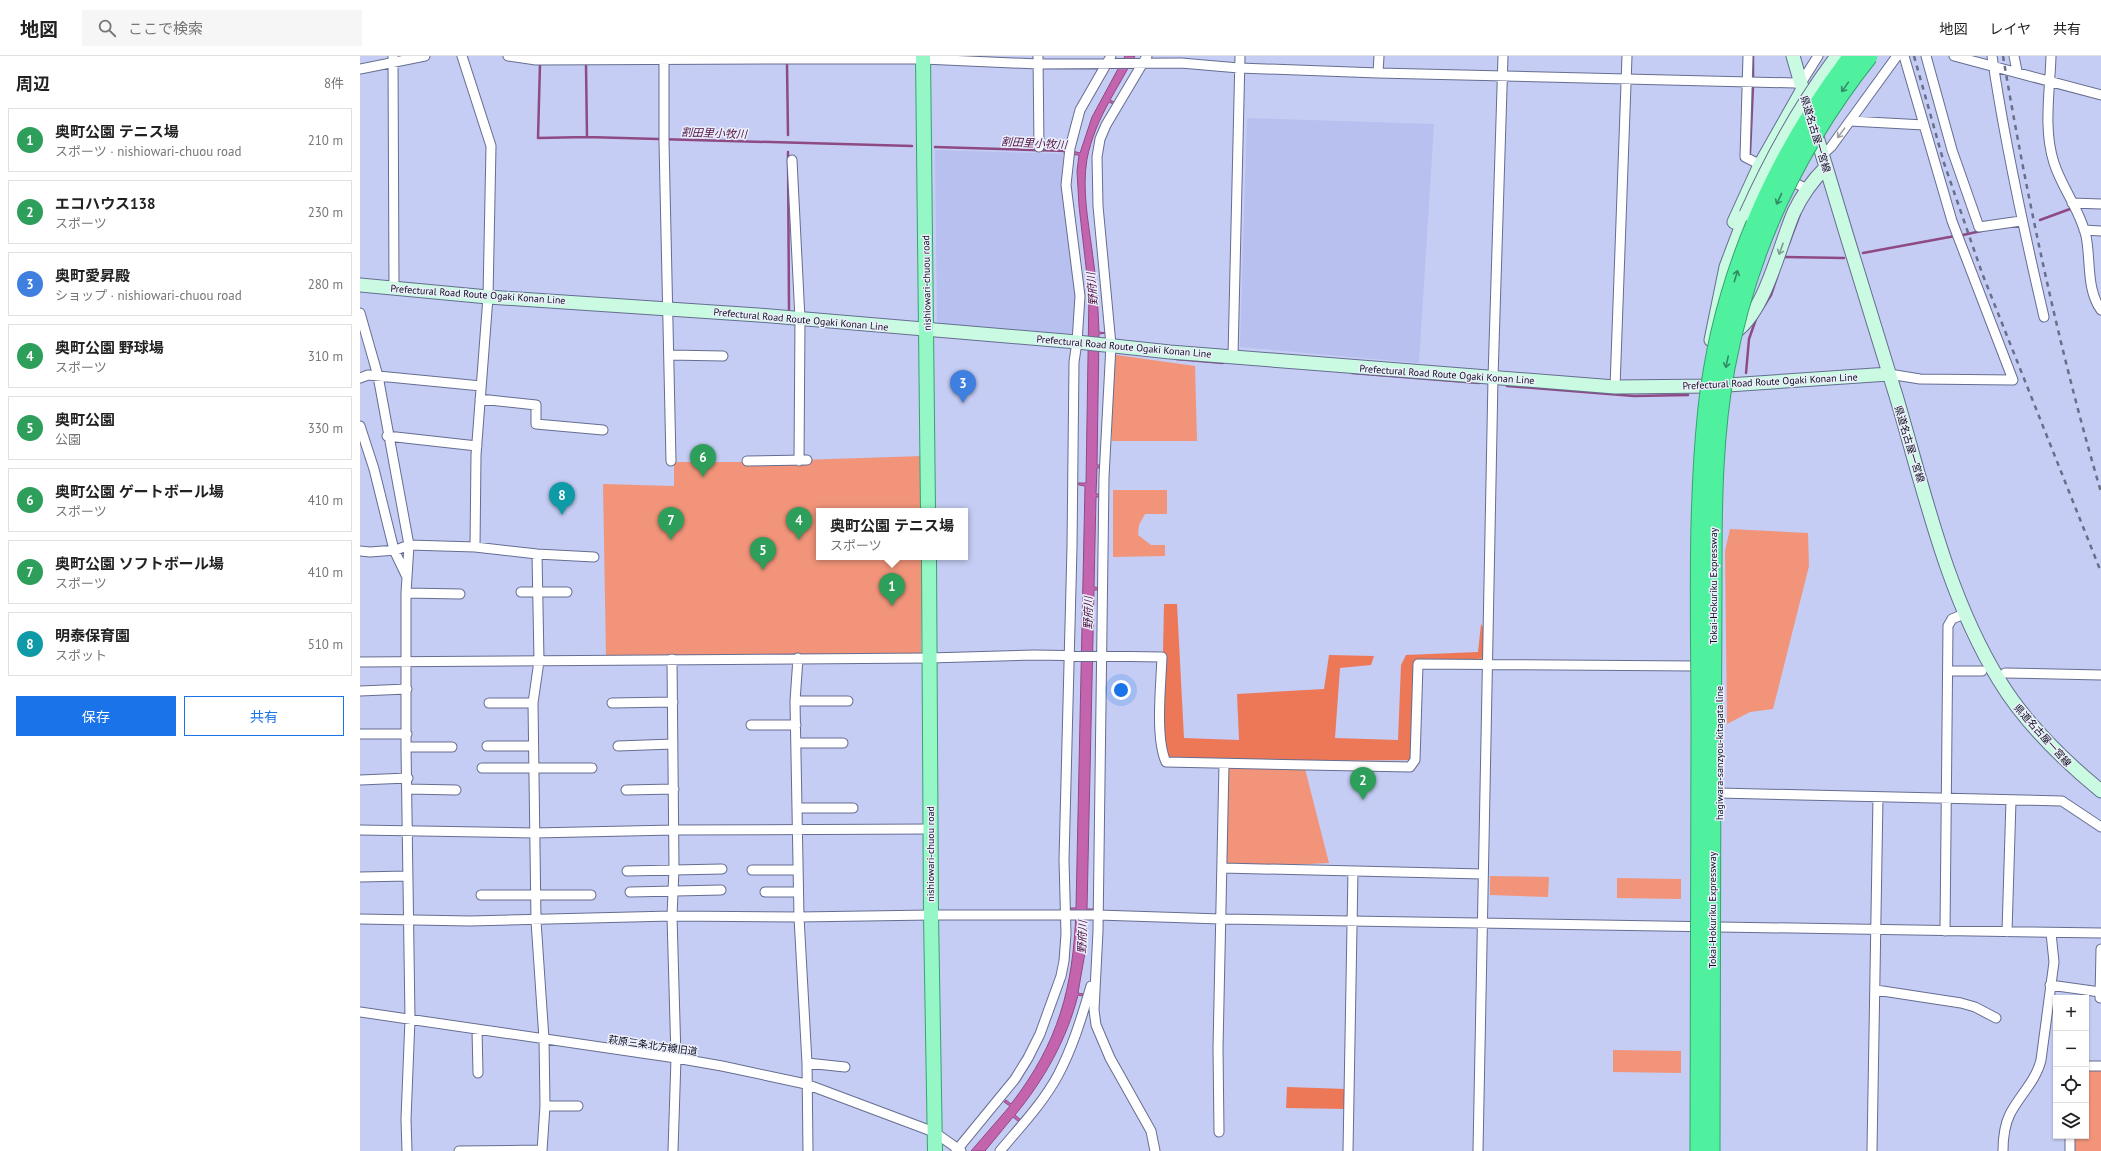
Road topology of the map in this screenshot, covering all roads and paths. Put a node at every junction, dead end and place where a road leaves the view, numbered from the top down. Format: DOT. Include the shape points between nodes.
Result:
graph roads {
  1 [pos="425,56"];
  2 [pos="462,56"];
  3 [pos="508,56"];
  4 [pos="1240,56"];
  5 [pos="1379,56"];
  6 [pos="1503,56"];
  7 [pos="1627,56"];
  8 [pos="1748,56"];
  9 [pos="1793,56"];
  10 [pos="1818,56"];
  11 [pos="1837,56"];
  12 [pos="1852,56"];
  13 [pos="1868,56"];
  14 [pos="1897,56"];
  15 [pos="1904,56"];
  16 [pos="1926,56"];
  17 [pos="1954,56"];
  18 [pos="1992,56"];
  19 [pos="2014,56"];
  20 [pos="2051,56"];
  21 [pos="790,57"];
  22 [pos="590,58"];
  23 [pos="664,58"];
  24 [pos="923,58"];
  25 [pos="393,59"];
  26 [pos="1109,59"];
  27 [pos="1145,59"];
  28 [pos="1038,60"];
  29 [pos="1994,66"];
  30 [pos="1239,68"];
  31 [pos="360,69"];
  32 [pos="2017,71"];
  33 [pos="1378,73"];
  34 [pos="1503,77"];
  35 [pos="1626,78"];
  36 [pos="1748,82"];
  37 [pos="2050,82"];
  38 [pos="1802,86"];
  39 [pos="2101,94"];
  40 [pos="1850,121"];
  41 [pos="1924,125"];
  42 [pos="1039,147"];
  43 [pos="792,160"];
  44 [pos="1824,161"];
  45 [pos="1760,165"];
  46 [pos="1807,189"];
  47 [pos="2072,202"];
  48 [pos="2101,204"];
  49 [pos="2021,221"];
  50 [pos="2084,230"];
  51 [pos="2101,231"];
  52 [pos="360,285"];
  53 [pos="394,288"];
  54 [pos="488,296"];
  55 [pos="1718,303"];
  56 [pos="667,308"];
  57 [pos="2101,310"];
  58 [pos="360,314"];
  59 [pos="2044,317"];
  60 [pos="800,319"];
  61 [pos="927,330"];
  62 [pos="1711,341"];
  63 [pos="1077,342"];
  64 [pos="1111,345"];
  65 [pos="668,355"];
  66 [pos="723,356"];
  67 [pos="1233,356"];
  68 [pos="1889,374"];
  69 [pos="378,376"];
  70 [pos="360,378"];
  71 [pos="1493,378"];
  72 [pos="482,386"];
  73 [pos="1709,386"];
  74 [pos="1615,387"];
  75 [pos="480,400"];
  76 [pos="360,426"];
  77 [pos="603,430"];
  78 [pos="387,436"];
  79 [pos="477,446"];
  80 [pos="671,461"];
  81 [pos="747,461"];
  82 [pos="928,508"];
  83 [pos="409,545"];
  84 [pos="475,547"];
  85 [pos="394,550"];
  86 [pos="360,551"];
  87 [pos="537,554"];
  88 [pos="594,557"];
  89 [pos="929,560"];
  90 [pos="407,577"];
  91 [pos="521,592"];
  92 [pos="539,592"];
  93 [pos="567,592"];
  94 [pos="406,593"];
  95 [pos="460,594"];
  96 [pos="1964,614"];
  97 [pos="1069,655"];
  98 [pos="1103,655"];
  99 [pos="798,658"];
  100 [pos="929,658"];
  101 [pos="672,660"];
  102 [pos="539,661"];
  103 [pos="360,662"];
  104 [pos="408,662"];
  105 [pos="1487,665"];
  106 [pos="1694,666"];
  107 [pos="1948,671"];
  108 [pos="1982,671"];
  109 [pos="2005,673"];
  110 [pos="2101,675"];
  111 [pos="408,689"];
  112 [pos="360,691"];
  113 [pos="796,701"];
  114 [pos="848,701"];
  115 [pos="673,702"];
  116 [pos="489,703"];
  117 [pos="533,703"];
  118 [pos="612,703"];
  119 [pos="751,725"];
  120 [pos="796,725"];
  121 [pos="360,734"];
  122 [pos="407,734"];
  123 [pos="796,743"];
  124 [pos="843,743"];
  125 [pos="673,744"];
  126 [pos="406,746"];
  127 [pos="487,746"];
  128 [pos="533,746"];
  129 [pos="618,746"];
  130 [pos="452,747"];
  131 [pos="1224,764"];
  132 [pos="482,768"];
  133 [pos="533,768"];
  134 [pos="592,768"];
  135 [pos="408,778"];
  136 [pos="360,780"];
  137 [pos="407,789"];
  138 [pos="674,789"];
  139 [pos="456,790"];
  140 [pos="626,790"];
  141 [pos="2101,791"];
  142 [pos="1719,793"];
  143 [pos="1878,797"];
  144 [pos="1946,798"];
  145 [pos="2011,800"];
  146 [pos="797,808"];
  147 [pos="853,808"];
  148 [pos="2101,827"];
  149 [pos="930,829"];
  150 [pos="360,830"];
  151 [pos="674,830"];
  152 [pos="797,831"];
  153 [pos="408,832"];
  154 [pos="534,833"];
  155 [pos="1222,868"];
  156 [pos="674,869"];
  157 [pos="722,869"];
  158 [pos="752,870"];
  159 [pos="798,870"];
  160 [pos="627,871"];
  161 [pos="1354,871"];
  162 [pos="1483,874"];
  163 [pos="408,876"];
  164 [pos="360,877"];
  165 [pos="673,890"];
  166 [pos="721,890"];
  167 [pos="630,892"];
  168 [pos="765,892"];
  169 [pos="798,892"];
  170 [pos="481,894"];
  171 [pos="535,894"];
  172 [pos="591,894"];
  173 [pos="931,915"];
  174 [pos="1098,915"];
  175 [pos="672,916"];
  176 [pos="1066,916"];
  177 [pos="798,918"];
  178 [pos="360,919"];
  179 [pos="408,919"];
  180 [pos="1221,919"];
  181 [pos="536,921"];
  182 [pos="1352,921"];
  183 [pos="1482,924"];
  184 [pos="1693,927"];
  185 [pos="1718,928"];
  186 [pos="1877,930"];
  187 [pos="1945,931"];
  188 [pos="2007,932"];
  189 [pos="2051,933"];
  190 [pos="2101,933"];
  191 [pos="2101,949"];
  192 [pos="1096,969"];
  193 [pos="2050,985"];
  194 [pos="1876,990"];
  195 [pos="2100,995"];
  196 [pos="360,1012"];
  197 [pos="1996,1018"];
  198 [pos="410,1019"];
  199 [pos="477,1030"];
  200 [pos="544,1039"];
  201 [pos="676,1058"];
  202 [pos="807,1063"];
  203 [pos="2089,1066"];
  204 [pos="2101,1066"];
  205 [pos="845,1067"];
  206 [pos="478,1073"];
  207 [pos="806,1084"];
  208 [pos="545,1106"];
  209 [pos="578,1106"];
  210 [pos="934,1132"];
  211 [pos="1219,1132"];
  212 [pos="2070,1139"];
  213 [pos="542,1150"];
  214 [pos="958,1150"];
  215 [pos="407,1151"];
  216 [pos="459,1151"];
  217 [pos="673,1151"];
  218 [pos="808,1151"];
  219 [pos="935,1151"];
  220 [pos="1000,1151"];
  221 [pos="1155,1151"];
  222 [pos="1348,1151"];
  223 [pos="1478,1151"];
  224 [pos="1692,1151"];
  225 [pos="1699,1151"];
  226 [pos="1711,1151"];
  227 [pos="1718,1151"];
  228 [pos="1872,1151"];
  229 [pos="2003,1151"];
  230 [pos="2070,1151"];
  1 -- 25 [label="street"];
  2 -- 54 [label="street" via="491,146"];
  3 -- 22 [label="street" via="536,60"];
  4 -- 30 [label="street"];
  5 -- 33 [label="street"];
  6 -- 34 [label="street"];
  7 -- 35 [label="street"];
  8 -- 36 [label="street"];
  9 -- 38 [label="main road, 県道名古屋一宮線"];
  10 -- 38 [label="street"];
  11 -- 55 [label="main road, hagiwara-sanzyou-kitagata line, bridge" via="1791,124 1769,164 1726,267"];
  225 -- 12 [label="highway, Tokai-Hokuriku Expressway, one-way, bridge" via="1701,522 1707,408 1726,311 1752,232 1780,167 1798,135"];
  13 -- 226 [label="highway, Tokai-Hokuriku Expressway, one-way, bridge" via="1829,109 1777,202 1742,300 1726,369 1720,409 1713,522"];
  14 -- 40 [label="street"];
  15 -- 41 [label="street"];
  16 -- 49 [label="street" via="1952,150 1979,227"];
  17 -- 29 [label="street"];
  18 -- 29 [label="street"];
  19 -- 32 [label="street"];
  20 -- 37 [label="street"];
  21 -- 23 [label="street"];
  21 -- 24 [label="street"];
  22 -- 23 [label="street"];
  23 -- 56 [label="street"];
  24 -- 28 [label="street"];
  24 -- 61 [label="main road, nishiowari-chuou road"];
  25 -- 31 [label="street"];
  25 -- 53 [label="street"];
  26 -- 27 [label="street"];
  26 -- 28 [label="street"];
  26 -- 63 [label="street" via="1080,110 1069,151 1066,185 1080,296"];
  27 -- 30 [label="street"];
  27 -- 64 [label="street" via="1106,124 1097,157 1098,206"];
  28 -- 42 [label="street"];
  29 -- 32 [label="street"];
  29 -- 49 [label="street"];
  30 -- 33 [label="street"];
  30 -- 67 [label="street"];
  32 -- 37 [label="street"];
  33 -- 34 [label="street"];
  34 -- 35 [label="street"];
  34 -- 71 [label="street"];
  35 -- 36 [label="street"];
  35 -- 74 [label="street"];
  36 -- 38 [label="street"];
  36 -- 45 [label="street" via="1745,157"];
  37 -- 39 [label="street"];
  37 -- 47 [label="street" via="2049,145"];
  38 -- 44 [label="main road, 県道名古屋一宮線"];
  38 -- 45 [label="main road"];
  40 -- 41 [label="street"];
  40 -- 44 [label="street, one-way"];
  41 -- 68 [label="street" via="1952,221 2013,380 1920,379"];
  43 -- 60 [label="street"];
  44 -- 46 [label="main road"];
  44 -- 68 [label="main road, 県道名古屋一宮線"];
  45 -- 46 [label="street"];
  45 -- 55 [label="main road" via="1741,204 1720,260"];
  46 -- 62 [label="main road, one-way" via="1790,222 1759,301 1738,330"];
  47 -- 48 [label="street"];
  47 -- 50 [label="street"];
  49 -- 59 [label="street"];
  50 -- 51 [label="street"];
  50 -- 57 [label="street" via="2089,250 2091,282 2095,300"];
  52 -- 53 [label="main road, Prefectural Road Route Ogaki Konan Line"];
  53 -- 54 [label="main road, Prefectural Road Route Ogaki Konan Line"];
  54 -- 56 [label="main road, Prefectural Road Route Ogaki Konan Line"];
  54 -- 72 [label="street"];
  55 -- 62 [label="main road, hagiwara-sanzyou-kitagata line"];
  56 -- 60 [label="main road, Prefectural Road Route Ogaki Konan Line"];
  56 -- 65 [label="street"];
  58 -- 69 [label="street"];
  60 -- 61 [label="main road, Prefectural Road Route Ogaki Konan Line"];
  60 -- 81 [label="street" via="803,460"];
  61 -- 63 [label="main road, Prefectural Road Route Ogaki Konan Line"];
  61 -- 82 [label="main road, nishiowari-chuou road"];
  62 -- 73 [label="main road, hagiwara-sanzyou-kitagata line" via="1708,357"];
  63 -- 64 [label="main road, Prefectural Road Route Ogaki Konan Line"];
  63 -- 97 [label="street" via="1074,362"];
  64 -- 67 [label="main road, Prefectural Road Route Ogaki Konan Line"];
  64 -- 98 [label="street" via="1104,477"];
  65 -- 66 [label="street"];
  65 -- 80 [label="street"];
  67 -- 71 [label="main road, Prefectural Road Route Ogaki Konan Line"];
  68 -- 73 [label="main road, Prefectural Road Route Ogaki Konan Line"];
  68 -- 96 [label="main road, 県道名古屋一宮線" via="1938,538"];
  69 -- 70 [label="street" via="368,375"];
  69 -- 72 [label="street"];
  69 -- 78 [label="street"];
  71 -- 74 [label="main road, Prefectural Road Route Ogaki Konan Line"];
  71 -- 105 [label="street"];
  72 -- 75 [label="street"];
  73 -- 74 [label="main road, Prefectural Road Route Ogaki Konan Line"];
  73 -- 106 [label="main road, hagiwara-sanzyou-kitagata line" via="1694,508"];
  73 -- 142 [label="main road, hagiwara-sanzyou-kitagata line" via="1721,413 1722,429"];
  75 -- 77 [label="street" via="536,405 536,424"];
  75 -- 79 [label="street"];
  76 -- 85 [label="street" via="374,469"];
  78 -- 79 [label="street"];
  78 -- 83 [label="street"];
  79 -- 84 [label="street"];
  83 -- 84 [label="street"];
  83 -- 85 [label="street"];
  83 -- 90 [label="street"];
  84 -- 87 [label="street"];
  85 -- 86 [label="street"];
  85 -- 90 [label="street"];
  87 -- 88 [label="street"];
  87 -- 92 [label="street"];
  89 -- 100 [label="main road, nishiowari-chuou road"];
  90 -- 94 [label="street"];
  91 -- 92 [label="street"];
  92 -- 93 [label="street"];
  92 -- 102 [label="street"];
  94 -- 95 [label="street"];
  94 -- 104 [label="street"];
  96 -- 107 [label="street" via="1952,618 1948,626"];
  96 -- 141 [label="main road, 県道名古屋一宮線" via="1999,681 2022,714 2052,747"];
  97 -- 98 [label="street"];
  97 -- 100 [label="street"];
  97 -- 176 [label="street" via="1064,860"];
  98 -- 131 [label="street" via="1162,657 1161,751 1166,762"];
  98 -- 174 [label="street"];
  99 -- 100 [label="street"];
  99 -- 101 [label="street"];
  99 -- 113 [label="street"];
  100 -- 149 [label="main road, nishiowari-chuou road"];
  101 -- 102 [label="street"];
  101 -- 115 [label="street"];
  102 -- 104 [label="street"];
  102 -- 117 [label="street"];
  103 -- 104 [label="street"];
  104 -- 111 [label="street"];
  105 -- 106 [label="street"];
  105 -- 131 [label="street" via="1418,664 1416,760 1410,767"];
  105 -- 162 [label="street"];
  106 -- 184 [label="main road, hagiwara-sanzyou-kitagata line"];
  107 -- 108 [label="street"];
  107 -- 144 [label="street"];
  109 -- 110 [label="street"];
  111 -- 112 [label="street"];
  111 -- 122 [label="street"];
  113 -- 114 [label="street"];
  113 -- 120 [label="street"];
  115 -- 118 [label="street"];
  115 -- 125 [label="street"];
  116 -- 117 [label="street"];
  117 -- 128 [label="street"];
  119 -- 120 [label="street"];
  120 -- 123 [label="street"];
  121 -- 122 [label="street"];
  122 -- 126 [label="street"];
  123 -- 124 [label="street"];
  123 -- 146 [label="street"];
  125 -- 129 [label="street"];
  125 -- 138 [label="street"];
  126 -- 130 [label="street"];
  126 -- 135 [label="street"];
  127 -- 128 [label="street"];
  128 -- 133 [label="street"];
  131 -- 155 [label="street"];
  132 -- 133 [label="street"];
  133 -- 134 [label="street"];
  133 -- 154 [label="street"];
  135 -- 136 [label="street"];
  135 -- 137 [label="street"];
  137 -- 139 [label="street"];
  137 -- 153 [label="street"];
  138 -- 140 [label="street"];
  138 -- 151 [label="street"];
  142 -- 143 [label="street"];
  142 -- 185 [label="main road, hagiwara-sanzyou-kitagata line"];
  143 -- 144 [label="street"];
  143 -- 186 [label="street"];
  144 -- 145 [label="street"];
  144 -- 187 [label="street"];
  145 -- 148 [label="street" via="2062,801"];
  145 -- 188 [label="street"];
  146 -- 147 [label="street"];
  146 -- 152 [label="street"];
  149 -- 152 [label="street"];
  149 -- 173 [label="main road, nishiowari-chuou road"];
  150 -- 153 [label="street"];
  151 -- 152 [label="street"];
  151 -- 154 [label="street"];
  151 -- 156 [label="street"];
  152 -- 159 [label="street"];
  153 -- 154 [label="street"];
  153 -- 163 [label="street"];
  154 -- 171 [label="street"];
  155 -- 161 [label="street"];
  155 -- 180 [label="street"];
  156 -- 157 [label="street"];
  156 -- 160 [label="street"];
  156 -- 165 [label="street"];
  158 -- 159 [label="street"];
  159 -- 169 [label="street"];
  161 -- 162 [label="street"];
  161 -- 182 [label="street"];
  162 -- 183 [label="street"];
  163 -- 164 [label="street"];
  163 -- 179 [label="street"];
  165 -- 166 [label="street"];
  165 -- 167 [label="street"];
  165 -- 175 [label="street"];
  168 -- 169 [label="street"];
  169 -- 177 [label="street"];
  170 -- 171 [label="street"];
  171 -- 172 [label="street"];
  171 -- 181 [label="street"];
  173 -- 176 [label="street"];
  173 -- 177 [label="street"];
  173 -- 210 [label="main road, nishiowari-chuou road"];
  174 -- 176 [label="street"];
  174 -- 180 [label="street"];
  174 -- 192 [label="street"];
  175 -- 177 [label="street"];
  175 -- 181 [label="street"];
  175 -- 201 [label="street"];
  176 -- 214 [label="street" via="1062,976 1040,1034 1015,1079"];
  177 -- 202 [label="street"];
  178 -- 179 [label="street"];
  179 -- 181 [label="street"];
  179 -- 198 [label="street"];
  180 -- 182 [label="street"];
  180 -- 211 [label="street"];
  181 -- 200 [label="street"];
  182 -- 183 [label="street"];
  182 -- 222 [label="street"];
  183 -- 184 [label="street"];
  183 -- 223 [label="street"];
  184 -- 185 [label="street"];
  184 -- 224 [label="main road, hagiwara-sanzyou-kitagata line"];
  185 -- 186 [label="street"];
  185 -- 227 [label="main road, hagiwara-sanzyou-kitagata line"];
  186 -- 187 [label="street"];
  186 -- 194 [label="street"];
  187 -- 188 [label="street"];
  188 -- 189 [label="street"];
  189 -- 190 [label="street"];
  189 -- 193 [label="street" via="2054,962"];
  191 -- 195 [label="street"];
  192 -- 220 [label="street" via="1080,1024 1058,1076"];
  192 -- 221 [label="street" via="1096,1025 1110,1058 1152,1131"];
  193 -- 195 [label="street"];
  193 -- 229 [label="street" via="2038,1070 2010,1114 2003,1136"];
  194 -- 197 [label="street" via="1961,1003"];
  194 -- 228 [label="street"];
  196 -- 198 [label="street, 萩原三条北方線旧道"];
  198 -- 199 [label="street, 萩原三条北方線旧道"];
  198 -- 215 [label="street"];
  199 -- 200 [label="street, 萩原三条北方線旧道"];
  199 -- 206 [label="street"];
  200 -- 201 [label="street, 萩原三条北方線旧道"];
  200 -- 208 [label="street"];
  201 -- 207 [label="street, 萩原三条北方線旧道"];
  201 -- 217 [label="street"];
  202 -- 205 [label="street"];
  202 -- 207 [label="street"];
  203 -- 204 [label="street"];
  207 -- 210 [label="street, 萩原三条北方線旧道"];
  207 -- 218 [label="street"];
  208 -- 209 [label="street"];
  208 -- 213 [label="street"];
  210 -- 214 [label="street, 萩原三条北方線旧道"];
  210 -- 219 [label="main road, nishiowari-chuou road"];
  212 -- 230 [label="street"];
  213 -- 216 [label="street"];
}
